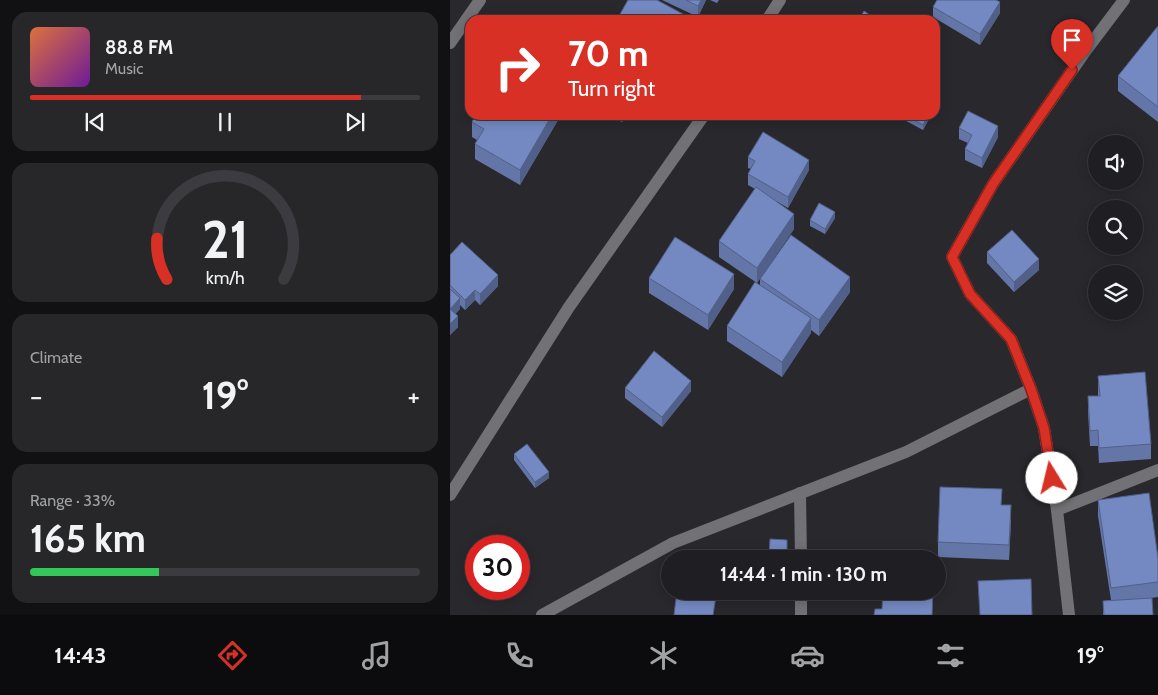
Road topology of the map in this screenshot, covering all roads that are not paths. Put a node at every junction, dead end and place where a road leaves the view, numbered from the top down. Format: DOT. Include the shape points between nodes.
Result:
graph roads {
  1 [pos="480,0"];
  2 [pos="780,0"];
  3 [pos="1124,0"];
  4 [pos="470,15"];
  5 [pos="770,15"];
  6 [pos="465,22"];
  7 [pos="450,43"];
  8 [pos="700,120"];
  9 [pos="1031,389"];
  10 [pos="1158,470"];
  11 [pos="800,493"];
  12 [pos="450,495"];
  13 [pos="1057,510"];
  14 [pos="800,550"];
  15 [pos="800,600"];
  16 [pos="542,615"];
  17 [pos="800,615"];
  18 [pos="1069,615"];
  1 -- 4 [label="street"];
  2 -- 5 [label="street"];
  3 -- 9 [label="street" via="993,184 952,257 970,294 1011,339"];
  6 -- 7 [label="street"];
  8 -- 12 [label="street" via="569,307"];
  9 -- 11 [label="street" via="906,452"];
  9 -- 13 [label="street" via="1044,428"];
  10 -- 13 [label="street"];
  11 -- 14 [label="street"];
  11 -- 16 [label="street" via="672,543"];
  13 -- 18 [label="street"];
  15 -- 17 [label="street"];
}
